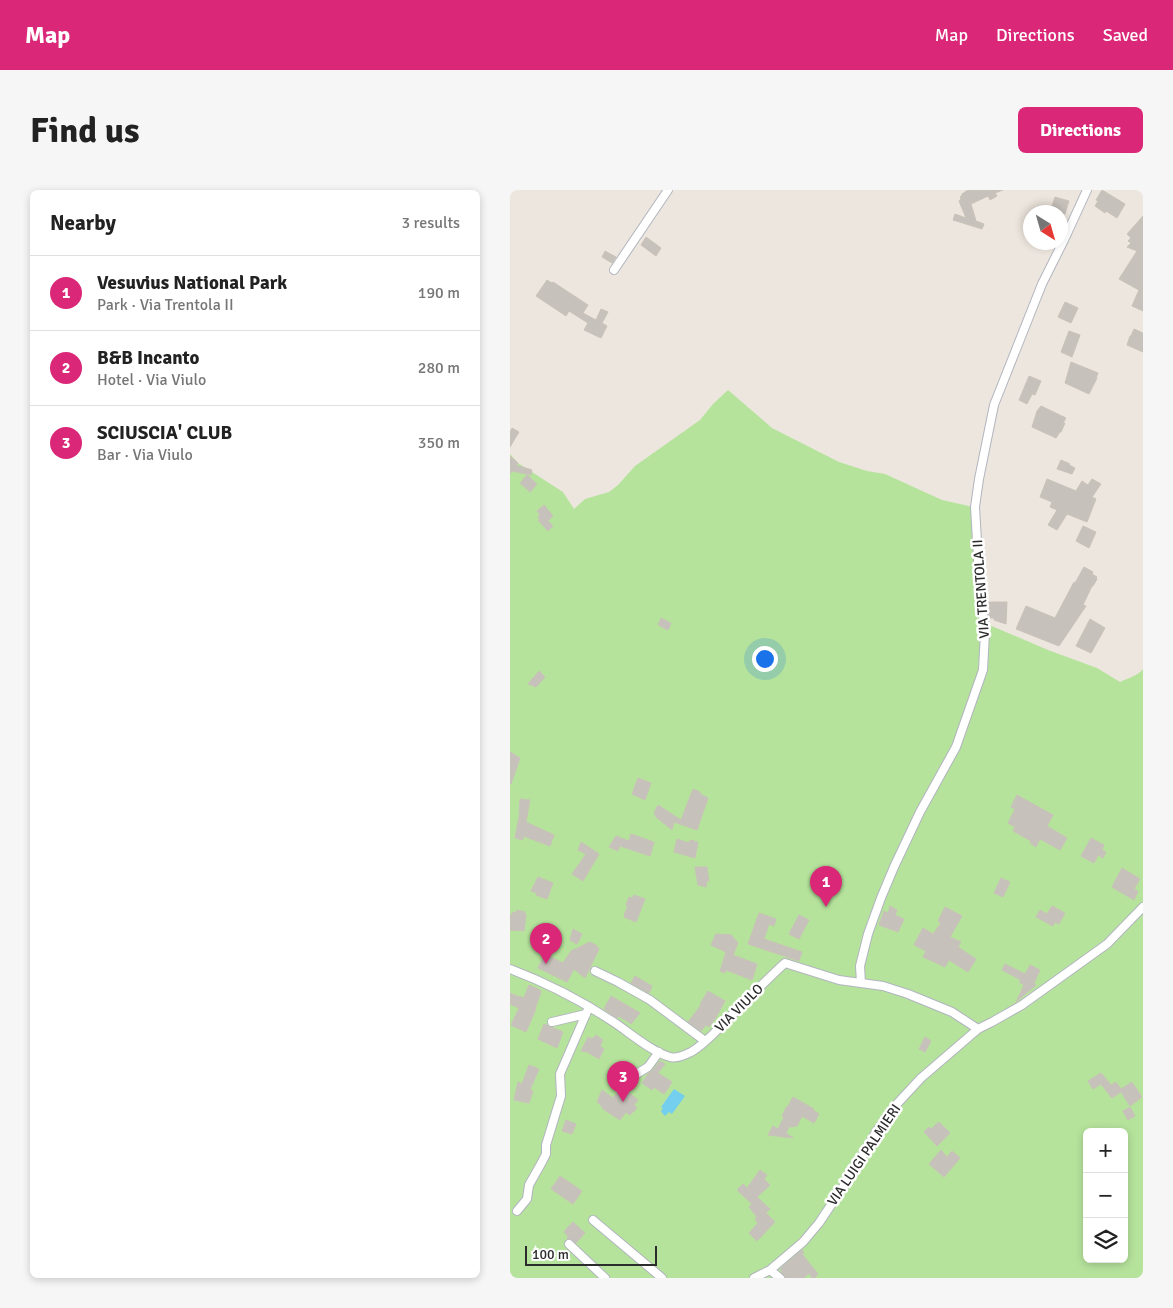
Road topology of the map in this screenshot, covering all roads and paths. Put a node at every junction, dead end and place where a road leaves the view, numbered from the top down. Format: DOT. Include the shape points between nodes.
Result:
graph roads {
  1 [pos="668,190"];
  2 [pos="1087,190"];
  3 [pos="614,270"];
  4 [pos="1143,907"];
  5 [pos="510,969"];
  6 [pos="595,971"];
  7 [pos="861,983"];
  8 [pos="587,1010"];
  9 [pos="552,1022"];
  10 [pos="978,1029"];
  11 [pos="705,1041"];
  12 [pos="658,1052"];
  13 [pos="630,1078"];
  14 [pos="517,1211"];
  15 [pos="593,1220"];
  16 [pos="569,1244"];
  17 [pos="770,1270"];
  18 [pos="605,1278"];
  19 [pos="662,1278"];
  20 [pos="754,1278"];
  21 [pos="780,1278"];
  1 -- 3 [label="street"];
  2 -- 7 [label="street, VIA TRENTOLA II" via="1037,296 994,405 975,507 985,633 983,670 956,747 894,867 868,934 860,966"];
  4 -- 10 [label="street, VIA LUIGI PALMIERI" via="1107,944 1022,1005"];
  5 -- 8 [label="street, VIA VIULO" via="576,999"];
  6 -- 11 [label="street" via="650,1000"];
  7 -- 10 [label="street, VIA VIULO" via="883,986 926,1001 952,1012"];
  7 -- 11 [label="street, VIA VIULO" via="839,980 785,963"];
  8 -- 9 [label="street"];
  8 -- 12 [label="street, VIA VIULO" via="614,1022"];
  8 -- 14 [label="street" via="560,1074 560,1096 546,1154 529,1185 527,1200"];
  10 -- 17 [label="street, VIA LUIGI PALMIERI" via="894,1106 819,1223"];
  11 -- 12 [label="street, VIA VIULO" via="681,1056 671,1058"];
  12 -- 13 [label="street" via="648,1067"];
  15 -- 19 [label="street"];
  16 -- 18 [label="street"];
  17 -- 20 [label="street, VIA LUIGI PALMIERI"];
  17 -- 21 [label="street"];
}
